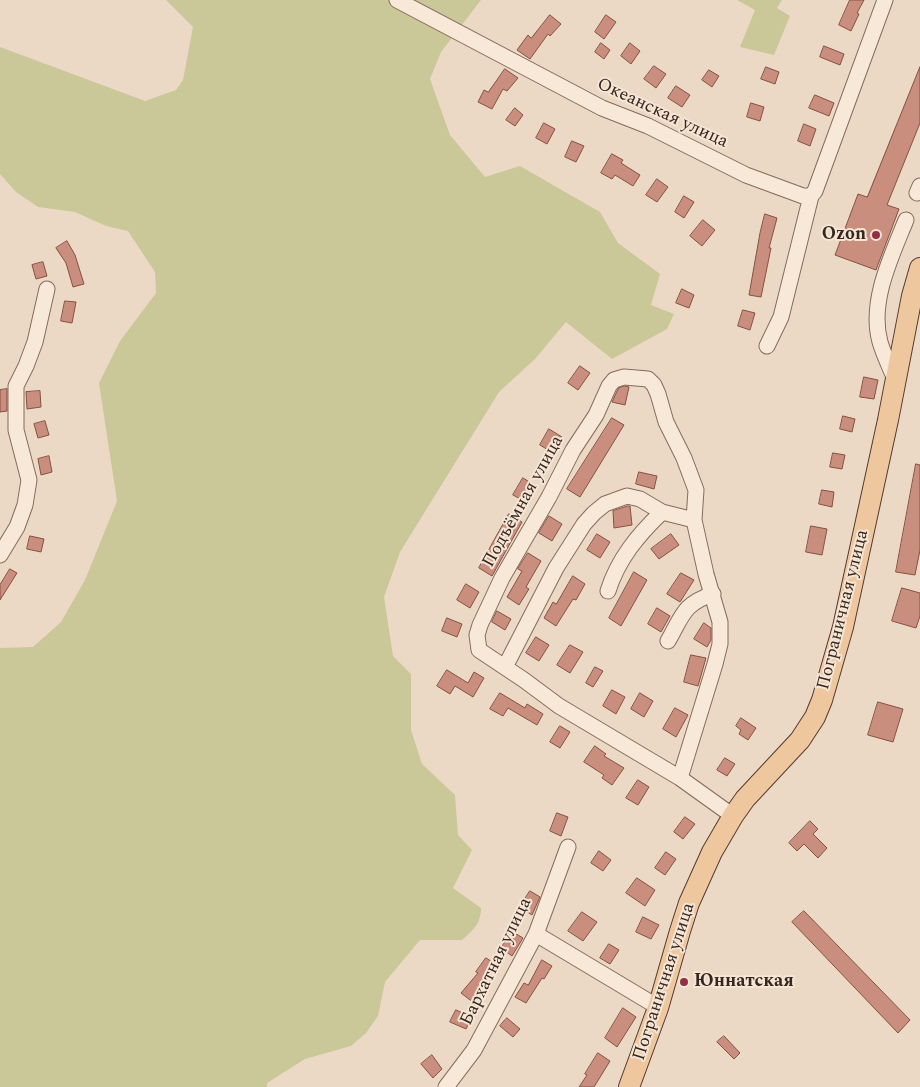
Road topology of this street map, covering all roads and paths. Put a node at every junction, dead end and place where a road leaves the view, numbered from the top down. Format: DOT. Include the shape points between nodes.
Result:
graph roads {
  1 [pos="397,0"];
  2 [pos="885,0"];
  3 [pos="813,193"];
  4 [pos="906,220"];
  5 [pos="920,268"];
  6 [pos="47,289"];
  7 [pos="768,346"];
  8 [pos="896,382"];
  9 [pos="662,512"];
  10 [pos="694,520"];
  11 [pos="0,555"];
  12 [pos="608,590"];
  13 [pos="713,594"];
  14 [pos="668,641"];
  15 [pos="504,667"];
  16 [pos="680,778"];
  17 [pos="733,816"];
  18 [pos="568,847"];
  19 [pos="536,934"];
  20 [pos="658,1007"];
  21 [pos="446,1087"];
  22 [pos="629,1087"];
  1 -- 3 [label="street, Океанская улица" via="602,108 648,126 746,175 803,196"];
  2 -- 3 [label="street"];
  3 -- 7 [label="street" via="781,318"];
  4 -- 8 [label="street" via="877,314 880,342"];
  5 -- 8 [label="main road, Пограничная улица"];
  6 -- 11 [label="street" via="35,342 16,386 16,430 29,480 25,505 17,527"];
  8 -- 17 [label="main road, Пограничная улица" via="843,627 822,700 800,740"];
  9 -- 10 [label="street"];
  9 -- 12 [label="street" via="639,533 613,575"];
  9 -- 15 [label="street" via="627,496 605,504 594,513 556,568"];
  10 -- 13 [label="street"];
  10 -- 15 [label="street, Подъёмная улица" via="696,490 666,422 654,385 648,379 624,377 614,380 502,578 480,625 477,635 479,650"];
  13 -- 14 [label="street" via="688,606"];
  13 -- 16 [label="street" via="720,622 720,644"];
  15 -- 16 [label="street, Подъёмная улица" via="559,706"];
  16 -- 17 [label="street, Подъёмная улица"];
  17 -- 20 [label="main road, Пограничная улица" via="689,903"];
  18 -- 19 [label="street, Бархатная улица"];
  19 -- 20 [label="street"];
  19 -- 21 [label="street, Бархатная улица" via="474,1050"];
  20 -- 22 [label="main road, Пограничная улица"];
}
